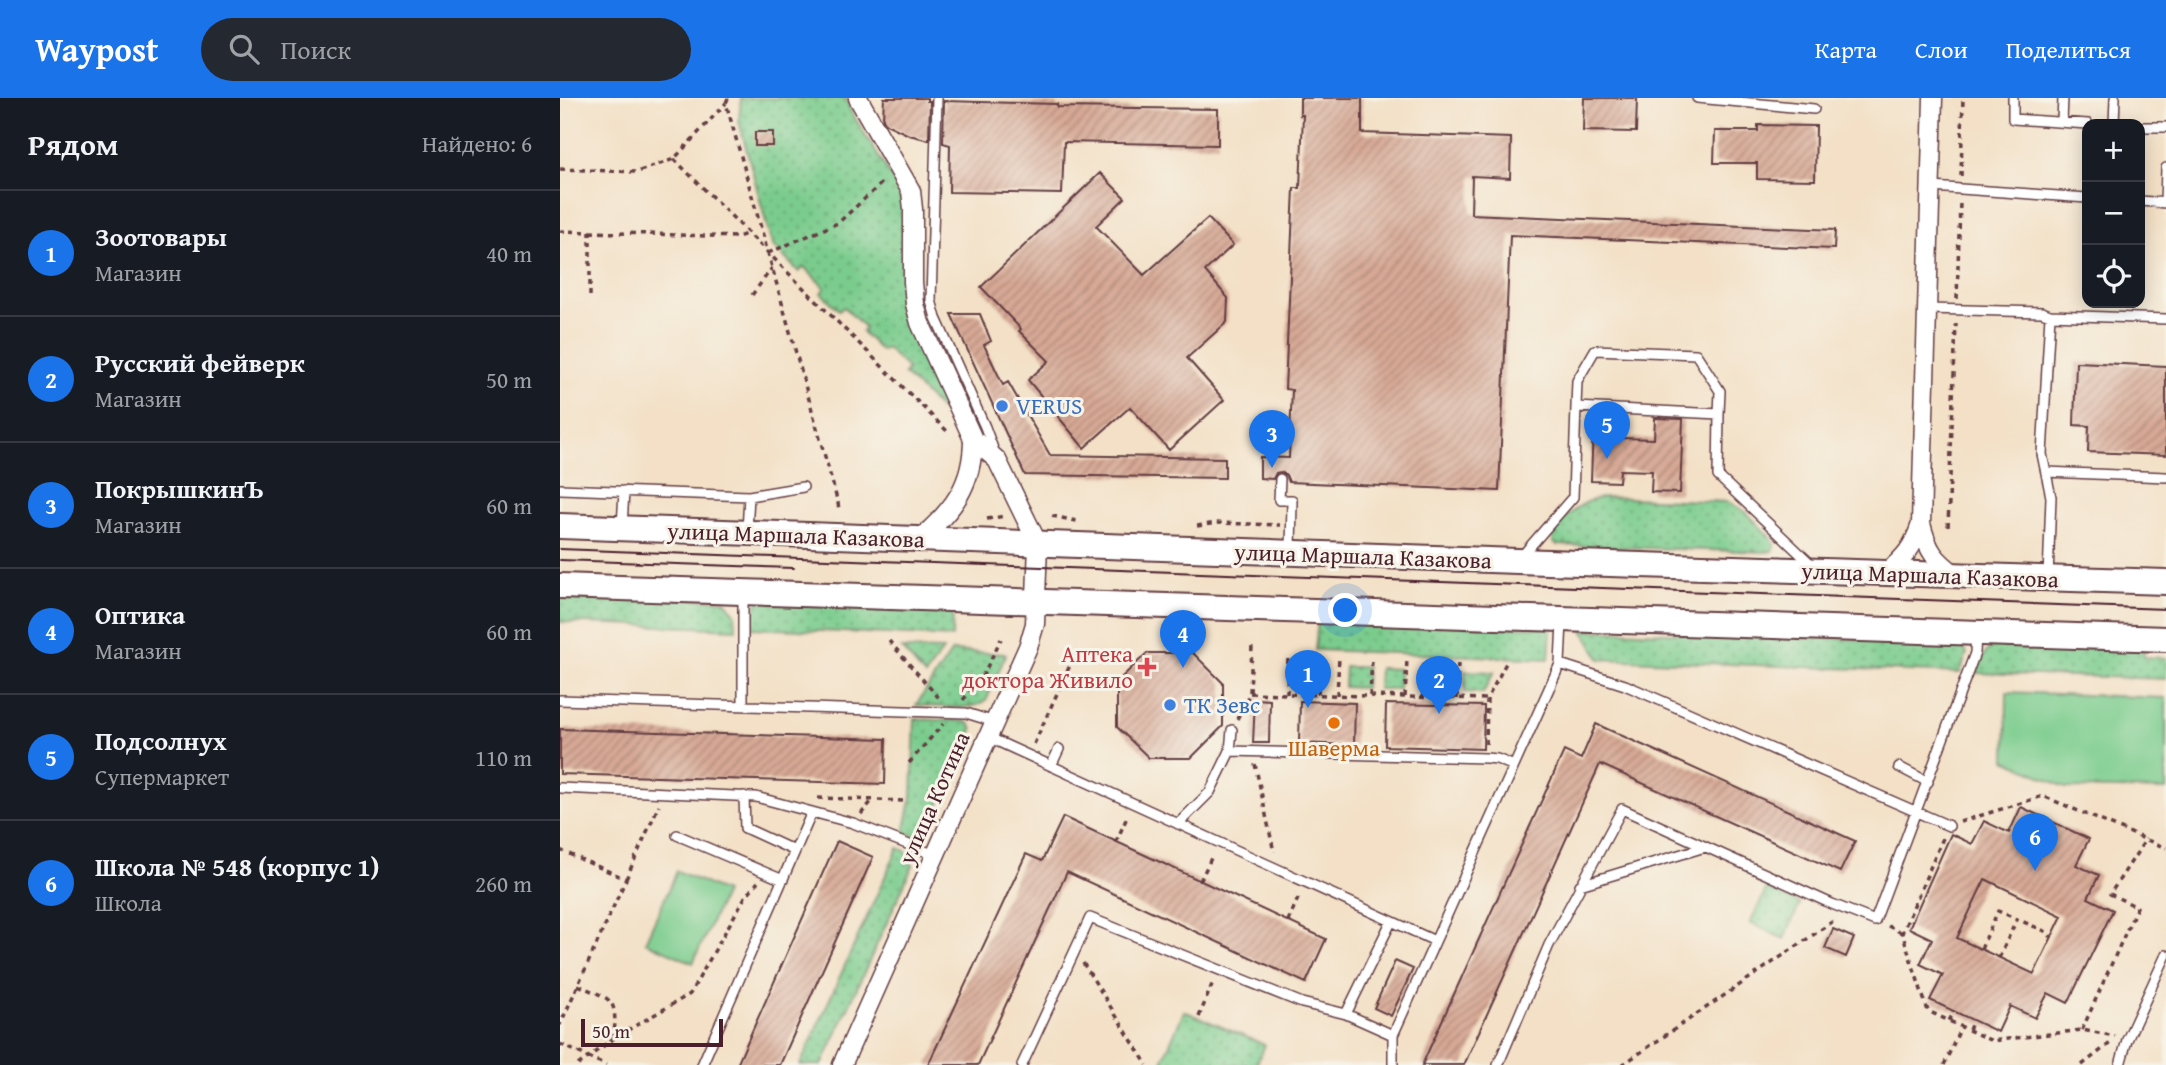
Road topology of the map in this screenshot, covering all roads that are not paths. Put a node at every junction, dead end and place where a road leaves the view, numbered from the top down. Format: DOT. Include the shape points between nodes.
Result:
graph roads {
  1 [pos="858,98"];
  2 [pos="937,98"];
  3 [pos="1697,98"];
  4 [pos="1933,98"];
  5 [pos="2013,98"];
  6 [pos="2063,98"];
  7 [pos="2115,98"];
  8 [pos="1814,109"];
  9 [pos="2114,119"];
  10 [pos="2062,122"];
  11 [pos="2082,124"];
  12 [pos="2145,127"];
  13 [pos="2166,127"];
  14 [pos="2166,168"];
  15 [pos="1932,187"];
  16 [pos="2082,198"];
  17 [pos="2145,201"];
  18 [pos="2165,203"];
  19 [pos="1928,309"];
  20 [pos="2050,315"];
  21 [pos="2166,319"];
  22 [pos="1576,407"];
  23 [pos="1719,414"];
  24 [pos="965,440"];
  25 [pos="998,460"];
  26 [pos="2046,472"];
  27 [pos="2166,477"];
  28 [pos="1279,479"];
  29 [pos="803,487"];
  30 [pos="560,489"];
  31 [pos="624,491"];
  32 [pos="749,496"];
  33 [pos="1921,524"];
  34 [pos="560,526"];
  35 [pos="622,528"];
  36 [pos="747,533"];
  37 [pos="919,539"];
  38 [pos="1038,544"];
  39 [pos="1292,553"];
  40 [pos="1517,561"];
  41 [pos="1818,571"];
  42 [pos="1886,573"];
  43 [pos="1957,576"];
  44 [pos="2048,578"];
  45 [pos="2166,582"];
  46 [pos="560,586"];
  47 [pos="743,592"];
  48 [pos="1037,601"];
  49 [pos="1562,619"];
  50 [pos="1976,632"];
  51 [pos="2166,639"];
  52 [pos="1560,664"];
  53 [pos="560,700"];
  54 [pos="743,706"];
  55 [pos="991,730"];
  56 [pos="1232,730"];
  57 [pos="1059,748"];
  58 [pos="1230,751"];
  59 [pos="1051,766"];
  60 [pos="1514,766"];
  61 [pos="1899,766"];
  62 [pos="1928,782"];
  63 [pos="560,788"];
  64 [pos="744,796"];
  65 [pos="813,812"];
  66 [pos="1916,813"];
  67 [pos="1178,824"];
  68 [pos="1949,826"];
  69 [pos="677,835"];
  70 [pos="1706,847"];
  71 [pos="795,851"];
  72 [pos="935,855"];
  73 [pos="783,880"];
  74 [pos="1580,884"];
  75 [pos="1391,922"];
  76 [pos="1435,941"];
  77 [pos="2166,954"];
  78 [pos="1346,1014"];
  79 [pos="1393,1035"];
  80 [pos="702,1065"];
  81 [pos="842,1065"];
  82 [pos="1022,1065"];
  83 [pos="1393,1065"];
  84 [pos="1498,1065"];
  85 [pos="2120,1065"];
  1 -- 24 [label="street" via="911,191 915,304"];
  2 -- 25 [label="lane" via="931,300"];
  3 -- 8 [label="lane"];
  4 -- 15 [label="street"];
  5 -- 10 [label="lane" via="2012,120"];
  6 -- 10 [label="lane"];
  7 -- 9 [label="lane"];
  10 -- 11 [label="lane"];
  12 -- 13 [label="lane"];
  14 -- 18 [label="lane"];
  15 -- 16 [label="lane"];
  15 -- 19 [label="street"];
  17 -- 18 [label="lane"];
  19 -- 20 [label="lane"];
  19 -- 33 [label="street"];
  20 -- 21 [label="lane"];
  20 -- 26 [label="lane" via="2042,454"];
  22 -- 23 [label="lane"];
  22 -- 23 [label="lane" via="1577,381 1595,350 1696,354 1720,390"];
  22 -- 40 [label="lane" via="1573,497"];
  23 -- 41 [label="lane" via="1718,476"];
  24 -- 25 [label="street"];
  24 -- 37 [label="street" via="973,457 968,478 943,519"];
  25 -- 38 [label="street"];
  26 -- 27 [label="lane"];
  26 -- 44 [label="lane" via="2051,497"];
  28 -- 39 [label="lane" via="1279,500 1292,500"];
  29 -- 32 [label="lane"];
  30 -- 31 [label="lane"];
  31 -- 32 [label="lane"];
  31 -- 35 [label="lane"];
  32 -- 36 [label="lane"];
  33 -- 42 [label="street" via="1909,551"];
  33 -- 43 [label="street" via="1931,553"];
  34 -- 35 [label="main road, улица Маршала Казакова"];
  35 -- 36 [label="main road, улица Маршала Казакова"];
  36 -- 37 [label="main road, улица Маршала Казакова"];
  37 -- 38 [label="main road, улица Маршала Казакова"];
  38 -- 39 [label="main road, улица Маршала Казакова"];
  38 -- 48 [label="street, улица Котина"];
  39 -- 40 [label="main road, улица Маршала Казакова"];
  40 -- 41 [label="main road, улица Маршала Казакова"];
  41 -- 42 [label="main road, улица Маршала Казакова"];
  42 -- 43 [label="main road, улица Маршала Казакова"];
  43 -- 44 [label="main road, улица Маршала Казакова"];
  44 -- 45 [label="main road, улица Маршала Казакова"];
  46 -- 47 [label="main road"];
  47 -- 48 [label="main road"];
  47 -- 54 [label="lane"];
  48 -- 49 [label="main road"];
  48 -- 55 [label="street, улица Котина" via="1028,647"];
  49 -- 50 [label="main road"];
  49 -- 52 [label="lane"];
  50 -- 51 [label="main road"];
  50 -- 62 [label="lane" via="1975,653"];
  52 -- 60 [label="lane"];
  52 -- 66 [label="lane" via="1625,685"];
  53 -- 54 [label="lane"];
  54 -- 55 [label="lane" via="952,713 981,717"];
  55 -- 59 [label="lane"];
  55 -- 72 [label="street, улица Котина"];
  56 -- 58 [label="lane"];
  57 -- 59 [label="lane"];
  58 -- 60 [label="lane" via="1486,758"];
  58 -- 67 [label="lane" via="1210,792"];
  59 -- 67 [label="lane"];
  60 -- 76 [label="lane"];
  61 -- 62 [label="lane"];
  62 -- 66 [label="lane"];
  63 -- 64 [label="lane"];
  64 -- 65 [label="lane"];
  64 -- 71 [label="lane" via="745,828"];
  65 -- 71 [label="lane"];
  65 -- 72 [label="lane"];
  66 -- 68 [label="lane"];
  66 -- 70 [label="lane" via="1875,921"];
  67 -- 75 [label="lane"];
  69 -- 73 [label="lane"];
  70 -- 74 [label="lane"];
  70 -- 74 [label="lane" via="1622,809"];
  71 -- 73 [label="lane"];
  72 -- 81 [label="street, улица Котина"];
  73 -- 80 [label="lane"];
  74 -- 84 [label="lane"];
  75 -- 76 [label="lane"];
  75 -- 78 [label="lane"];
  76 -- 79 [label="lane"];
  77 -- 85 [label="lane"];
  78 -- 79 [label="lane"];
  78 -- 82 [label="lane" via="1302,1003 1090,918"];
  79 -- 83 [label="lane"];
}
